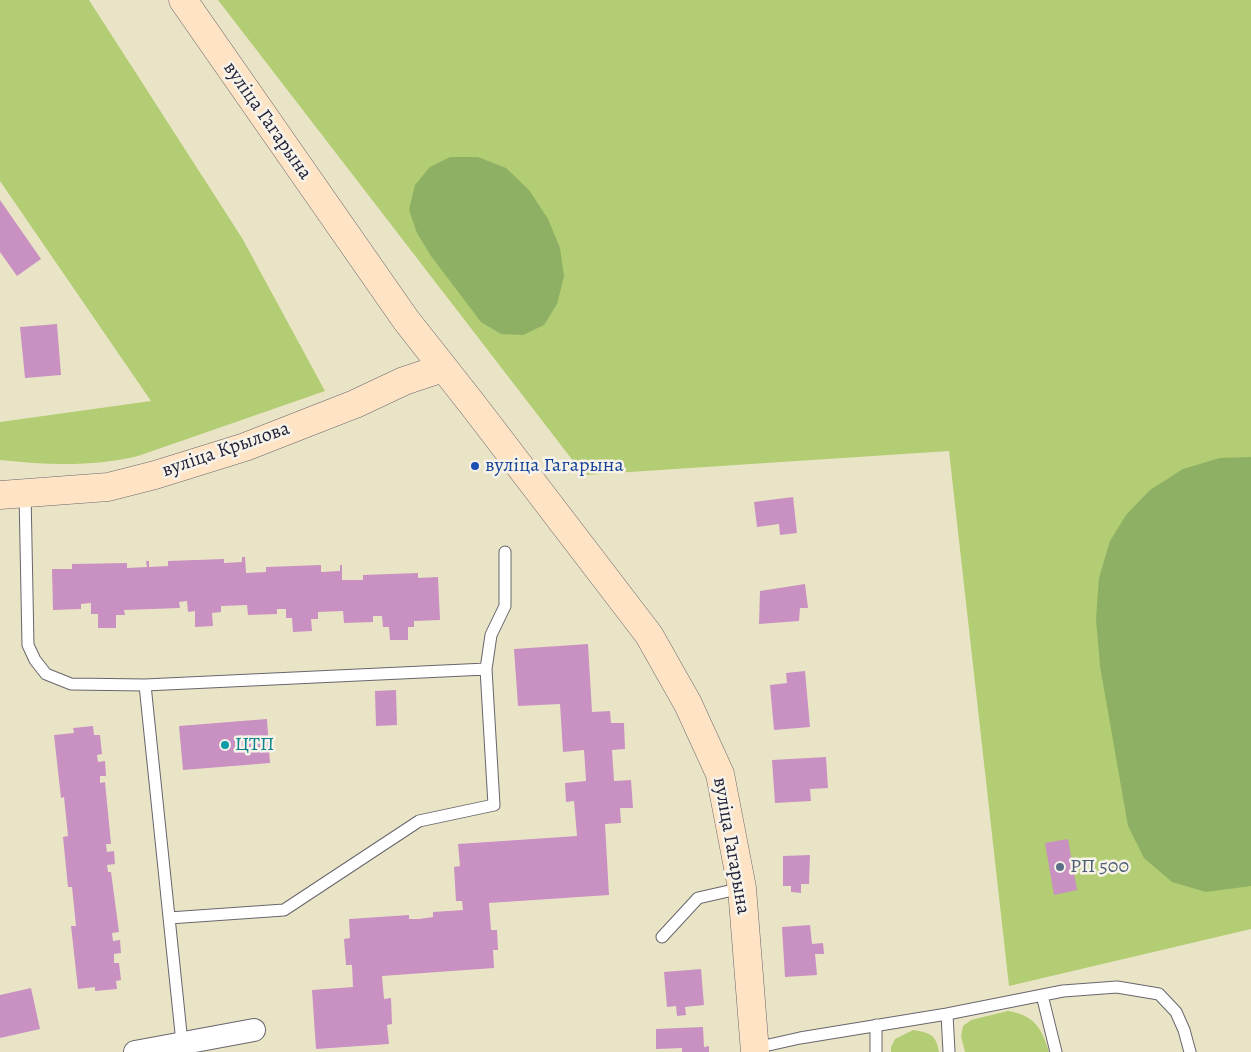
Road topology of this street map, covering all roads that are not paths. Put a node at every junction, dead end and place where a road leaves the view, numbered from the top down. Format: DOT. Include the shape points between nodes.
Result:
graph roads {
  1 [pos="183,0"];
  2 [pos="443,368"];
  3 [pos="13,494"];
  4 [pos="505,552"];
  5 [pos="486,669"];
  6 [pos="145,685"];
  7 [pos="742,888"];
  8 [pos="169,918"];
  9 [pos="662,937"];
  10 [pos="1042,995"];
  11 [pos="947,1014"];
  12 [pos="876,1025"];
  13 [pos="254,1030"];
  14 [pos="182,1048"];
  15 [pos="755,1050"];
  16 [pos="135,1052"];
  17 [pos="876,1052"];
  18 [pos="949,1052"];
  19 [pos="1056,1052"];
  20 [pos="1190,1052"];
  1 -- 2 [label="main road, вуліца Гагарына" via="406,320"];
  2 -- 3 [label="main road, вуліца Крылова" via="245,447 155,475 108,487"];
  2 -- 7 [label="main road, вуліца Гагарына" via="649,635 688,704 720,774"];
  3 -- 6 [label="lane" via="28,645 34,660 46,674 71,684"];
  4 -- 5 [label="lane" via="505,606 492,635"];
  5 -- 6 [label="lane"];
  5 -- 8 [label="lane" via="494,805 419,821 284,910"];
  6 -- 8 [label="lane"];
  7 -- 9 [label="lane" via="698,898"];
  7 -- 15 [label="main road, вуліца Гагарына"];
  8 -- 14 [label="lane"];
  10 -- 11 [label="lane"];
  10 -- 19 [label="lane"];
  10 -- 20 [label="lane" via="1116,987 1159,994 1176,1012"];
  11 -- 12 [label="lane"];
  11 -- 18 [label="lane"];
  12 -- 15 [label="lane" via="800,1038"];
  12 -- 17 [label="lane"];
  13 -- 14 [label="street"];
  14 -- 16 [label="street"];
}
